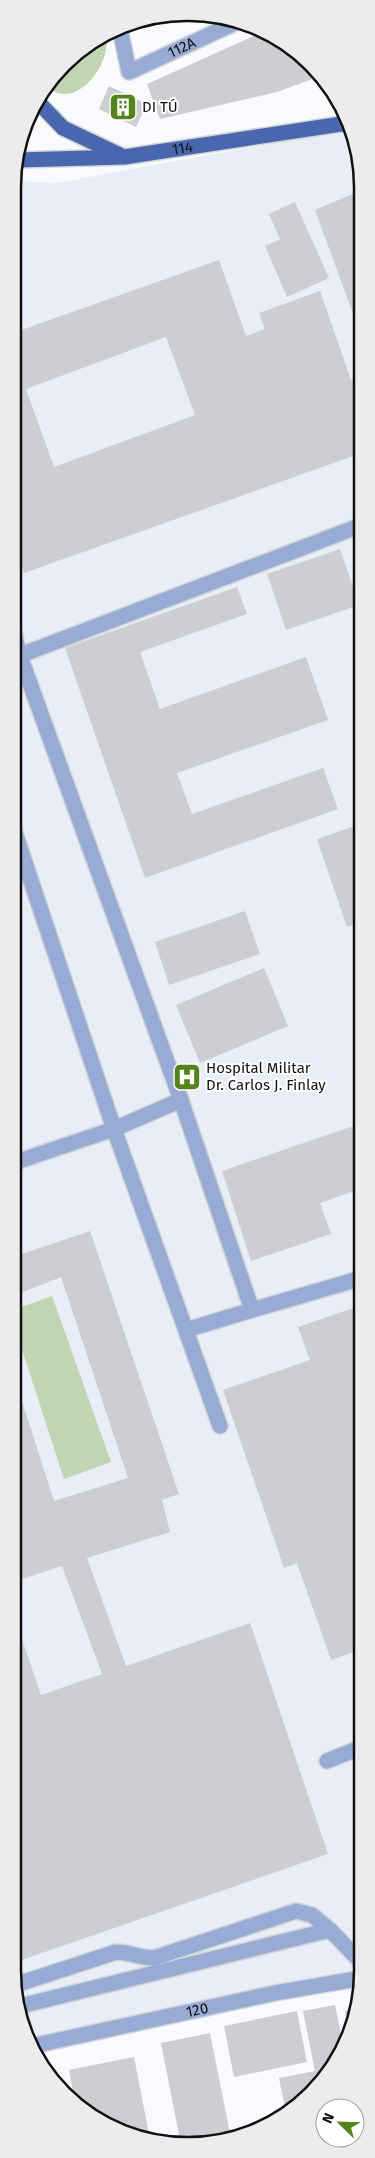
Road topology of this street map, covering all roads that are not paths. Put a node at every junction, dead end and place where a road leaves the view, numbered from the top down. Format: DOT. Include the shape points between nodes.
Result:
graph roads {
  1 [pos="228,26"];
  2 [pos="121,35"];
  3 [pos="43,106"];
  4 [pos="341,124"];
  5 [pos="124,157"];
  6 [pos="24,160"];
  7 [pos="353,528"];
  8 [pos="22,655"];
  9 [pos="22,672"];
  10 [pos="22,853"];
  11 [pos="182,1100"];
  12 [pos="114,1129"];
  13 [pos="21,1160"];
  14 [pos="353,1281"];
  15 [pos="252,1310"];
  16 [pos="186,1330"];
  17 [pos="220,1426"];
  18 [pos="353,1751"];
  19 [pos="327,1761"];
  20 [pos="330,1930"];
  21 [pos="353,1954"];
  22 [pos="353,1980"];
  23 [pos="22,1983"];
  24 [pos="25,2005"];
  25 [pos="39,2044"];
  1 -- 2 [label="street, 112A" via="129,72"];
  3 -- 5 [label="main road" via="63,128"];
  4 -- 5 [label="main road, 114"];
  5 -- 6 [label="main road, 114"];
  7 -- 8 [label="street"];
  9 -- 11 [label="street"];
  10 -- 12 [label="street"];
  11 -- 12 [label="street"];
  11 -- 15 [label="street"];
  12 -- 13 [label="street"];
  12 -- 16 [label="street"];
  14 -- 15 [label="street"];
  15 -- 16 [label="street"];
  16 -- 17 [label="street"];
  18 -- 19 [label="street"];
  20 -- 21 [label="street"];
  20 -- 23 [label="street" via="312,1915 296,1911 154,1958 116,1952"];
  20 -- 24 [label="street"];
  22 -- 25 [label="street, 120" via="275,1993"];
}
